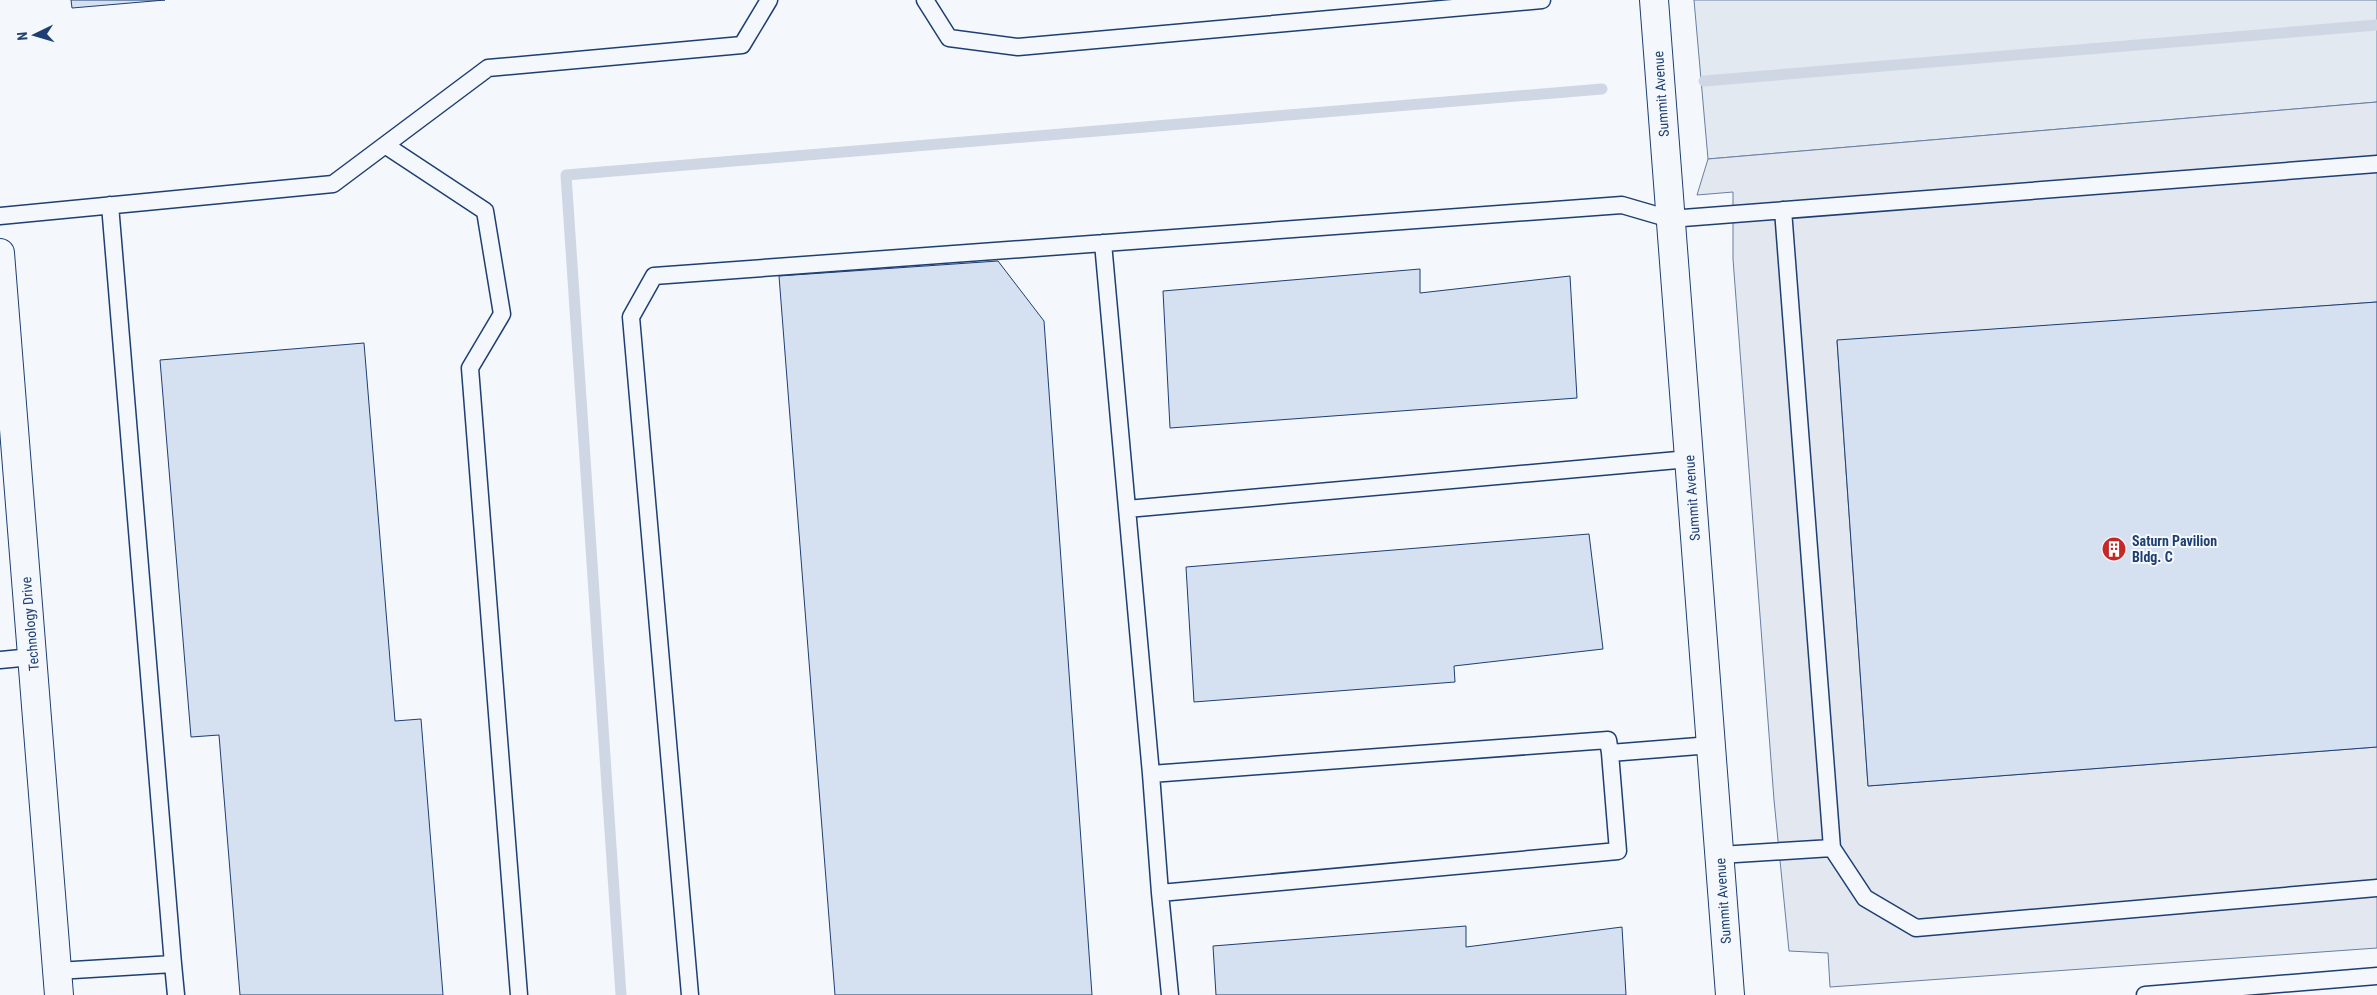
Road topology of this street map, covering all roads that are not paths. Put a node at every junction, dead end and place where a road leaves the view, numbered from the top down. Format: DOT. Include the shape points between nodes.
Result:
graph roads {
  1 [pos="770,0"];
  2 [pos="925,0"];
  3 [pos="1542,0"];
  4 [pos="1654,0"];
  5 [pos="385,145"];
  6 [pos="2377,164"];
  7 [pos="110,205"];
  8 [pos="1783,210"];
  9 [pos="0,216"];
  10 [pos="1670,218"];
  11 [pos="1103,244"];
  12 [pos="0,253"];
  13 [pos="1689,460"];
  14 [pos="1127,509"];
  15 [pos="32,657"];
  16 [pos="0,660"];
  17 [pos="1711,745"];
  18 [pos="1610,753"];
  19 [pos="1152,774"];
  20 [pos="1832,848"];
  21 [pos="1720,855"];
  22 [pos="2377,888"];
  23 [pos="1160,893"];
  24 [pos="173,964"];
  25 [pos="2377,976"];
  26 [pos="58,983"];
  27 [pos="176,995"];
  28 [pos="519,995"];
  29 [pos="690,995"];
  30 [pos="1170,995"];
  31 [pos="1730,995"];
  32 [pos="2146,995"];
  1 -- 5 [label="lane" via="742,44 488,68"];
  2 -- 3 [label="lane" via="949,38 1018,47"];
  4 -- 10 [label="street, Summit Avenue"];
  5 -- 7 [label="lane" via="333,184"];
  5 -- 28 [label="lane" via="485,211 498,288 502,314 470,368"];
  6 -- 8 [label="lane"];
  7 -- 9 [label="lane"];
  7 -- 24 [label="lane"];
  8 -- 10 [label="lane"];
  8 -- 20 [label="lane"];
  10 -- 11 [label="lane" via="1622,205"];
  10 -- 13 [label="street, Summit Avenue"];
  11 -- 14 [label="lane"];
  11 -- 29 [label="lane" via="654,276 631,317"];
  12 -- 15 [label="street, Technology Drive"];
  13 -- 14 [label="lane"];
  13 -- 17 [label="street, Summit Avenue"];
  14 -- 19 [label="lane"];
  15 -- 16 [label="lane"];
  15 -- 26 [label="street, Technology Drive"];
  17 -- 18 [label="lane"];
  17 -- 21 [label="street, Summit Avenue"];
  18 -- 19 [label="lane" via="1608,740"];
  18 -- 23 [label="lane" via="1618,851"];
  19 -- 23 [label="lane"];
  20 -- 21 [label="lane"];
  20 -- 22 [label="lane" via="1865,898 1916,928"];
  21 -- 31 [label="street, Summit Avenue"];
  23 -- 30 [label="lane"];
  24 -- 26 [label="lane"];
  24 -- 27 [label="lane"];
  25 -- 32 [label="lane"];
}
